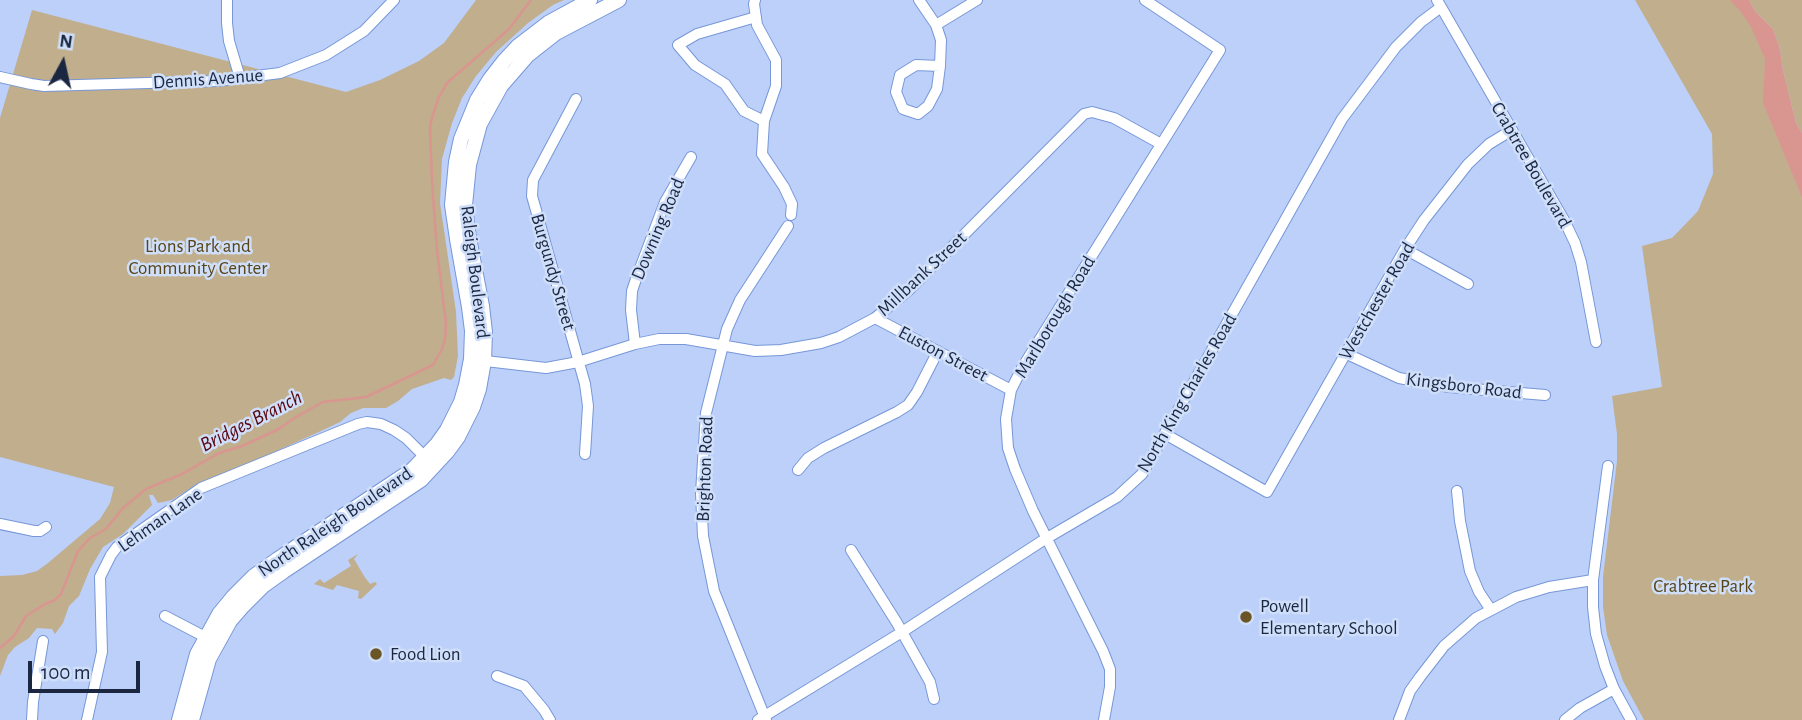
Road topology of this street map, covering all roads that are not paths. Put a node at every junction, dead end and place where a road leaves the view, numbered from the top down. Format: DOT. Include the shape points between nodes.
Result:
graph roads {
  1 [pos="225,0"];
  2 [pos="394,0"];
  3 [pos="590,0"];
  4 [pos="619,0"];
  5 [pos="755,0"];
  6 [pos="919,0"];
  7 [pos="977,0"];
  8 [pos="1145,0"];
  9 [pos="1439,4"];
  10 [pos="756,17"];
  11 [pos="936,25"];
  12 [pos="940,66"];
  13 [pos="0,77"];
  14 [pos="240,78"];
  15 [pos="576,99"];
  16 [pos="764,121"];
  17 [pos="1512,130"];
  18 [pos="1161,144"];
  19 [pos="691,157"];
  20 [pos="1405,249"];
  21 [pos="1468,284"];
  22 [pos="875,318"];
  23 [pos="1596,342"];
  24 [pos="635,344"];
  25 [pos="723,345"];
  26 [pos="938,351"];
  27 [pos="1346,354"];
  28 [pos="478,360"];
  29 [pos="578,362"];
  30 [pos="1011,390"];
  31 [pos="1545,395"];
  32 [pos="1164,434"];
  33 [pos="585,454"];
  34 [pos="430,462"];
  35 [pos="1608,466"];
  36 [pos="798,470"];
  37 [pos="1457,491"];
  38 [pos="0,524"];
  39 [pos="46,527"];
  40 [pos="1047,538"];
  41 [pos="851,550"];
  42 [pos="1593,580"];
  43 [pos="1491,610"];
  44 [pos="165,616"];
  45 [pos="902,632"];
  46 [pos="211,640"];
  47 [pos="43,641"];
  48 [pos="497,676"];
  49 [pos="1614,689"];
  50 [pos="934,699"];
  51 [pos="763,719"];
  52 [pos="32,720"];
  53 [pos="87,720"];
  54 [pos="179,720"];
  55 [pos="192,720"];
  56 [pos="550,720"];
  57 [pos="1104,720"];
  58 [pos="1399,720"];
  59 [pos="1565,720"];
  60 [pos="1631,720"];
  1 -- 14 [label="street" via="229,41"];
  2 -- 14 [label="street, Dennis Avenue" via="364,31 326,54 280,73"];
  3 -- 28 [label="main road, Raleigh Boulevard" via="542,27 504,61 477,100 461,139 452,205"];
  4 -- 28 [label="main road, Raleigh Boulevard" via="556,33 528,55 500,86 480,124 469,165 466,205 485,332"];
  5 -- 10 [label="street"];
  6 -- 11 [label="street"];
  7 -- 11 [label="street"];
  8 -- 18 [label="street, Marlborough Road" via="1220,50"];
  9 -- 17 [label="street, Crabtree Boulevard"];
  9 -- 32 [label="street, North King Charles Road" via="1396,47 1342,119"];
  10 -- 16 [label="street" via="776,60 776,86"];
  10 -- 16 [label="street" via="697,34 678,45 695,65 725,84 744,111"];
  11 -- 12 [label="street" via="941,40"];
  12 -- 12 [label="street" via="937,89 928,106 918,114 903,109 895,92 900,75 916,65"];
  13 -- 14 [label="street, Dennis Avenue" via="44,86"];
  15 -- 29 [label="street, Burgundy Street" via="533,180 532,196"];
  16 -- 25 [label="street, Brighton Road" via="762,154 792,204 789,220 740,300"];
  17 -- 20 [label="street, Westchester Road" via="1468,164"];
  17 -- 23 [label="street, Crabtree Boulevard" via="1575,243"];
  18 -- 22 [label="street, Millbank Street" via="1114,118 1084,114 909,290"];
  18 -- 30 [label="street, Marlborough Road"];
  19 -- 24 [label="street, Downing Road" via="665,202 635,279 631,310"];
  20 -- 21 [label="street"];
  20 -- 27 [label="street, Westchester Road"];
  22 -- 25 [label="street, Millbank Street" via="839,337 805,347 755,351"];
  22 -- 26 [label="street, Euston Street"];
  24 -- 25 [label="street, Millbank Street" via="686,339"];
  24 -- 29 [label="street, Millbank Street"];
  25 -- 51 [label="street, Brighton Road" via="703,439 703,536 714,591"];
  26 -- 30 [label="street, Euston Street"];
  26 -- 36 [label="street" via="908,405 824,448"];
  27 -- 31 [label="street, Kingsboro Road" via="1399,377 1448,387"];
  27 -- 32 [label="street, Westchester Road" via="1268,492"];
  28 -- 29 [label="street, Millbank Street" via="546,368"];
  28 -- 34 [label="main road, North Raleigh Boulevard" via="479,388 465,424 447,452"];
  29 -- 33 [label="street, Burgundy Street" via="588,406"];
  30 -- 40 [label="street, Marlborough Road" via="1008,448"];
  32 -- 40 [label="street, North King Charles Road" via="1142,474 1117,497"];
  34 -- 46 [label="main road, North Raleigh Boulevard" via="421,480 263,586"];
  34 -- 53 [label="street, Lehman Lane" via="394,430 381,424 358,424 201,488 117,547 100,577 102,652"];
  35 -- 42 [label="street"];
  37 -- 43 [label="street" via="1470,570"];
  38 -- 39 [label="street" via="34,531"];
  40 -- 45 [label="street, North King Charles Road"];
  40 -- 57 [label="street, Marlborough Road" via="1110,669"];
  41 -- 45 [label="street"];
  42 -- 43 [label="street" via="1549,587"];
  42 -- 49 [label="street" via="1596,634"];
  43 -- 58 [label="street" via="1444,646 1410,691"];
  44 -- 46 [label="street"];
  45 -- 50 [label="street" via="930,682"];
  45 -- 51 [label="street, North King Charles Road"];
  46 -- 54 [label="main road, North Raleigh Boulevard" via="190,675"];
  46 -- 55 [label="main road, North Raleigh Boulevard"];
  47 -- 52 [label="street"];
  48 -- 56 [label="street" via="524,686"];
  49 -- 59 [label="street"];
  49 -- 60 [label="street"];
}
